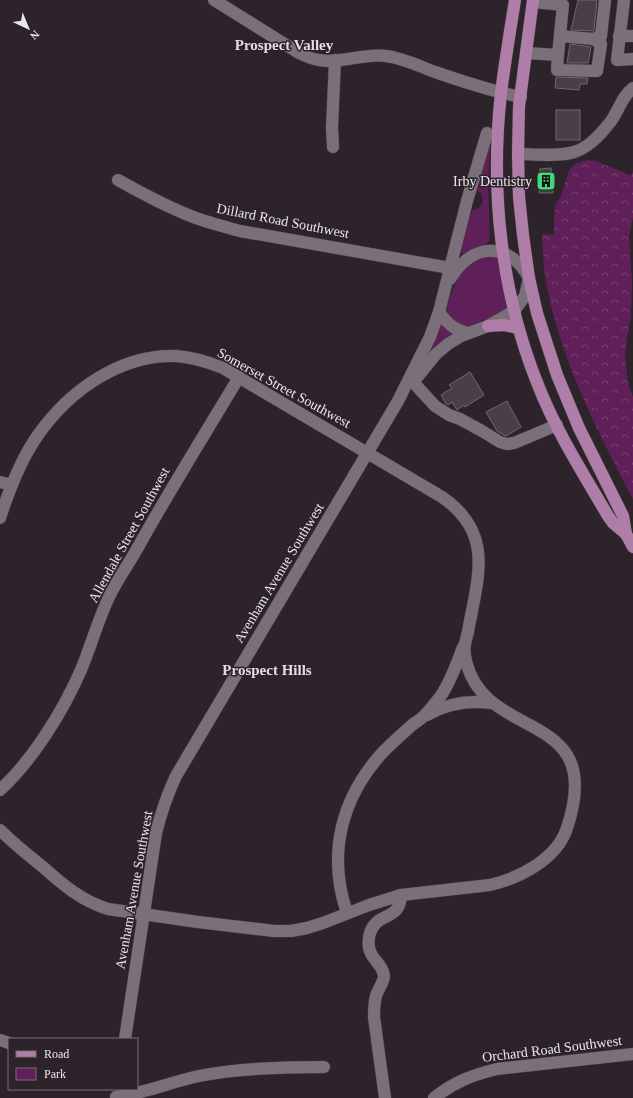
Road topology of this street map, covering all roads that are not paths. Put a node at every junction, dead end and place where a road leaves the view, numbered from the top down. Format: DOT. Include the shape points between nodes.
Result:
graph roads {
  1 [pos="214,0"];
  2 [pos="515,0"];
  3 [pos="605,0"];
  4 [pos="624,0"];
  5 [pos="533,1"];
  6 [pos="564,3"];
  7 [pos="561,32"];
  8 [pos="619,36"];
  9 [pos="633,36"];
  10 [pos="593,39"];
  11 [pos="526,52"];
  12 [pos="558,55"];
  13 [pos="633,59"];
  14 [pos="335,60"];
  15 [pos="633,88"];
  16 [pos="501,93"];
  17 [pos="521,97"];
  18 [pos="487,133"];
  19 [pos="333,147"];
  20 [pos="518,154"];
  21 [pos="118,180"];
  22 [pos="503,252"];
  23 [pos="450,268"];
  24 [pos="530,278"];
  25 [pos="445,288"];
  26 [pos="514,311"];
  27 [pos="440,312"];
  28 [pos="488,326"];
  29 [pos="518,328"];
  30 [pos="468,333"];
  31 [pos="239,377"];
  32 [pos="413,382"];
  33 [pos="398,401"];
  34 [pos="556,425"];
  35 [pos="367,453"];
  36 [pos="0,482"];
  37 [pos="12,485"];
  38 [pos="0,518"];
  39 [pos="626,534"];
  40 [pos="633,547"];
  41 [pos="463,647"];
  42 [pos="491,703"];
  43 [pos="423,717"];
  44 [pos="0,790"];
  45 [pos="0,830"];
  46 [pos="401,896"];
  47 [pos="347,913"];
  48 [pos="144,914"];
  49 [pos="125,1038"];
  50 [pos="633,1054"];
  51 [pos="324,1067"];
  52 [pos="116,1098"];
  53 [pos="385,1098"];
  54 [pos="434,1098"];
  1 -- 14 [label="street" via="299,53 320,60"];
  2 -- 16 [label="main road"];
  3 -- 10 [label="street" via="601,36"];
  4 -- 8 [label="street"];
  5 -- 6 [label="street"];
  5 -- 11 [label="main road"];
  6 -- 7 [label="street"];
  7 -- 10 [label="street"];
  7 -- 12 [label="street"];
  8 -- 9 [label="street"];
  8 -- 13 [label="street" via="617,60"];
  10 -- 12 [label="street" via="601,44 596,71 558,70"];
  11 -- 12 [label="street"];
  11 -- 17 [label="main road"];
  14 -- 16 [label="street" via="373,55 386,56"];
  14 -- 19 [label="street"];
  15 -- 20 [label="street" via="627,93 607,126 582,149 567,154"];
  16 -- 17 [label="street"];
  16 -- 22 [label="main road" via="497,184"];
  17 -- 20 [label="main road"];
  18 -- 23 [label="street, Avenham Avenue Southwest"];
  20 -- 24 [label="main road" via="521,220"];
  21 -- 23 [label="street, Dillard Road Southwest" via="155,200 212,224"];
  22 -- 24 [label="street" via="517,261"];
  22 -- 25 [label="street, Avenham Avenue Southwest" via="492,249 472,256 455,270"];
  22 -- 26 [label="main road"];
  23 -- 25 [label="street, Avenham Avenue Southwest"];
  24 -- 26 [label="street, Avenham Avenue Southwest" via="525,296"];
  24 -- 39 [label="main road" via="537,313 557,375 579,428 623,516"];
  25 -- 27 [label="street, Avenham Avenue Southwest"];
  26 -- 28 [label="street, Avenham Avenue Southwest"];
  26 -- 29 [label="main road"];
  27 -- 30 [label="street" via="453,328"];
  27 -- 33 [label="street, Avenham Avenue Southwest"];
  28 -- 29 [label="main road" via="504,325"];
  28 -- 30 [label="street, Avenham Avenue Southwest"];
  29 -- 34 [label="main road" via="538,386"];
  30 -- 32 [label="street, Avenham Avenue Southwest" via="436,354"];
  31 -- 35 [label="street, Somerset Street Southwest"];
  31 -- 37 [label="street, Somerset Street Southwest" via="208,362 177,356 158,356 126,364 90,384 61,408 37,436"];
  31 -- 44 [label="street, Allendale Street Southwest" via="110,595 80,672 63,705 29,758"];
  32 -- 33 [label="street, Avenham Avenue Southwest"];
  32 -- 34 [label="street" via="435,406 500,442 514,443"];
  33 -- 35 [label="street, Avenham Avenue Southwest"];
  34 -- 39 [label="main road" via="608,516"];
  35 -- 41 [label="street, Somerset Street Southwest" via="453,504 474,533 480,562"];
  35 -- 48 [label="street, Avenham Avenue Southwest" via="176,776 165,801 156,833"];
  36 -- 37 [label="street"];
  37 -- 38 [label="street, Somerset Street Southwest"];
  39 -- 40 [label="main road"];
  41 -- 42 [label="street" via="471,674"];
  41 -- 43 [label="street, Somerset Street Southwest" via="443,692"];
  42 -- 43 [label="street" via="478,701 450,705"];
  42 -- 46 [label="street" via="554,740 570,760 576,780 576,794 566,833 556,848 541,861 501,882"];
  43 -- 47 [label="street" via="383,753 360,782 347,808 342,824 338,858 340,888"];
  45 -- 48 [label="street" via="73,893 108,909"];
  46 -- 47 [label="street"];
  46 -- 53 [label="street" via="398,909 377,923 368,942 371,954 384,978 376,995 374,1012"];
  47 -- 48 [label="street" via="323,923 290,931"];
  48 -- 49 [label="street, Avenham Avenue Southwest"];
  50 -- 54 [label="street, Orchard Road Southwest" via="497,1068 460,1080"];
  51 -- 52 [label="street" via="211,1074"];
}
